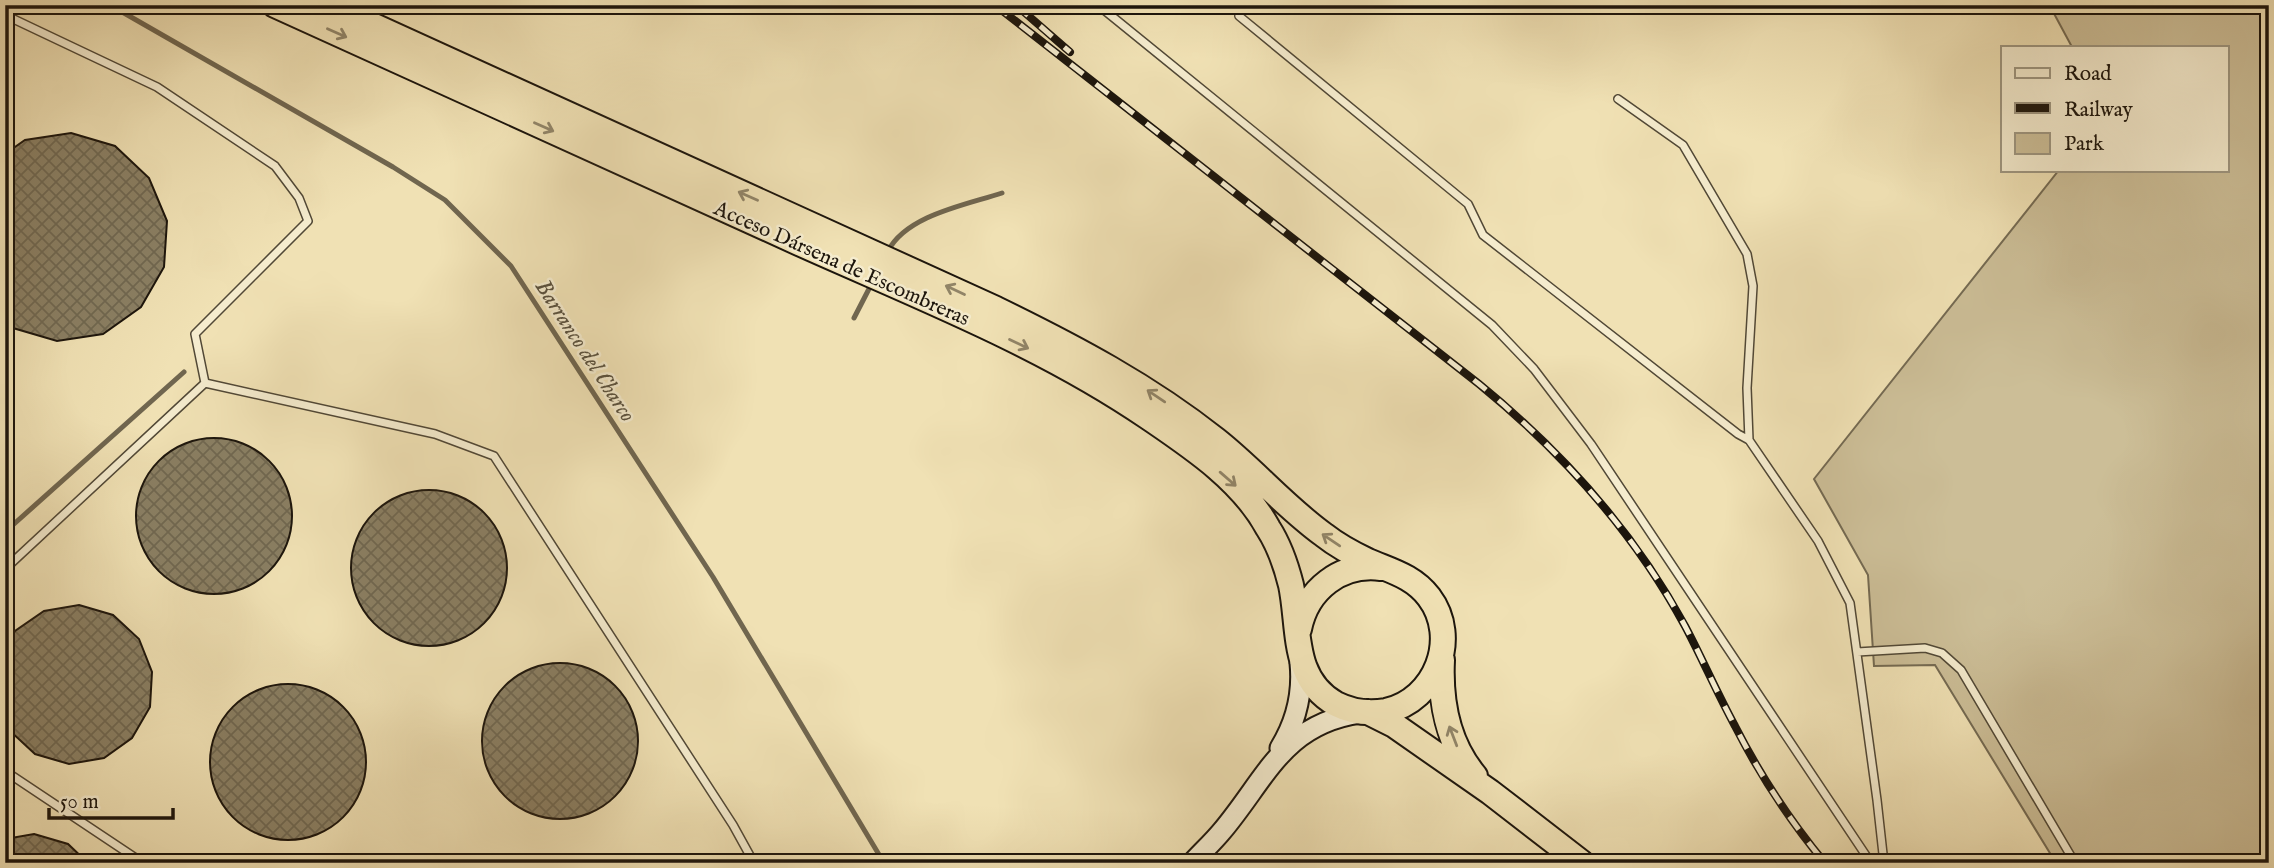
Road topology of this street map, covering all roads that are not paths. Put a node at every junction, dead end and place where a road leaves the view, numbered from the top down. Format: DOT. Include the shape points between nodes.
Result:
graph roads {
  1 [pos="275,5"];
  2 [pos="328,5"];
  3 [pos="1098,5"];
  4 [pos="5,15"];
  5 [pos="1239,16"];
  6 [pos="1618,99"];
  7 [pos="205,383"];
  8 [pos="1749,440"];
  9 [pos="5,569"];
  10 [pos="1392,570"];
  11 [pos="1298,644"];
  12 [pos="1443,644"];
  13 [pos="1857,652"];
  14 [pos="1366,712"];
  15 [pos="5,771"];
  16 [pos="1261,778"];
  17 [pos="1490,792"];
  18 [pos="143,863"];
  19 [pos="754,863"];
  20 [pos="1192,863"];
  21 [pos="1582,863"];
  22 [pos="1871,863"];
  23 [pos="1884,863"];
  24 [pos="2075,863"];
  1 -- 11 [label="highway, Acceso Dársena de Escombreras, one-way" via="955,313 1117,397 1231,480 1257,510 1285,565"];
  10 -- 2 [label="highway, Acceso Dársena de Escombreras, one-way" via="1329,539 1187,418 1073,347 940,282"];
  3 -- 22 [label="lane" via="1492,325 1534,369 1591,444"];
  4 -- 7 [label="lane" via="157,87 275,166 299,198 309,221 195,334"];
  5 -- 8 [label="lane" via="1468,204 1483,235"];
  6 -- 8 [label="lane" via="1683,145 1747,254 1753,286"];
  7 -- 9 [label="lane"];
  7 -- 19 [label="lane" via="435,434 494,456"];
  8 -- 13 [label="lane" via="1818,541 1850,603"];
  10 -- 11 [label="highway" via="1358,568 1325,583 1305,608"];
  10 -- 12 [label="highway, Acceso Dársena de Escombreras" via="1429,597 1438,614"];
  11 -- 14 [label="highway, Acceso Dársena de Escombreras" via="1309,678 1324,695 1344,707"];
  11 -- 16 [label="main road" via="1297,711"];
  12 -- 14 [label="highway, Acceso Dársena de Escombreras" via="1434,675 1420,693 1390,710"];
  17 -- 12 [label="highway, one-way" via="1461,755 1447,720 1441,687"];
  13 -- 23 [label="lane"];
  13 -- 24 [label="lane" via="1925,648 1942,653 1961,670"];
  14 -- 16 [label="main road" via="1336,717 1310,729 1287,747"];
  14 -- 17 [label="highway" via="1394,725"];
  15 -- 18 [label="lane"];
  16 -- 20 [label="main road"];
  17 -- 21 [label="highway"];
}
